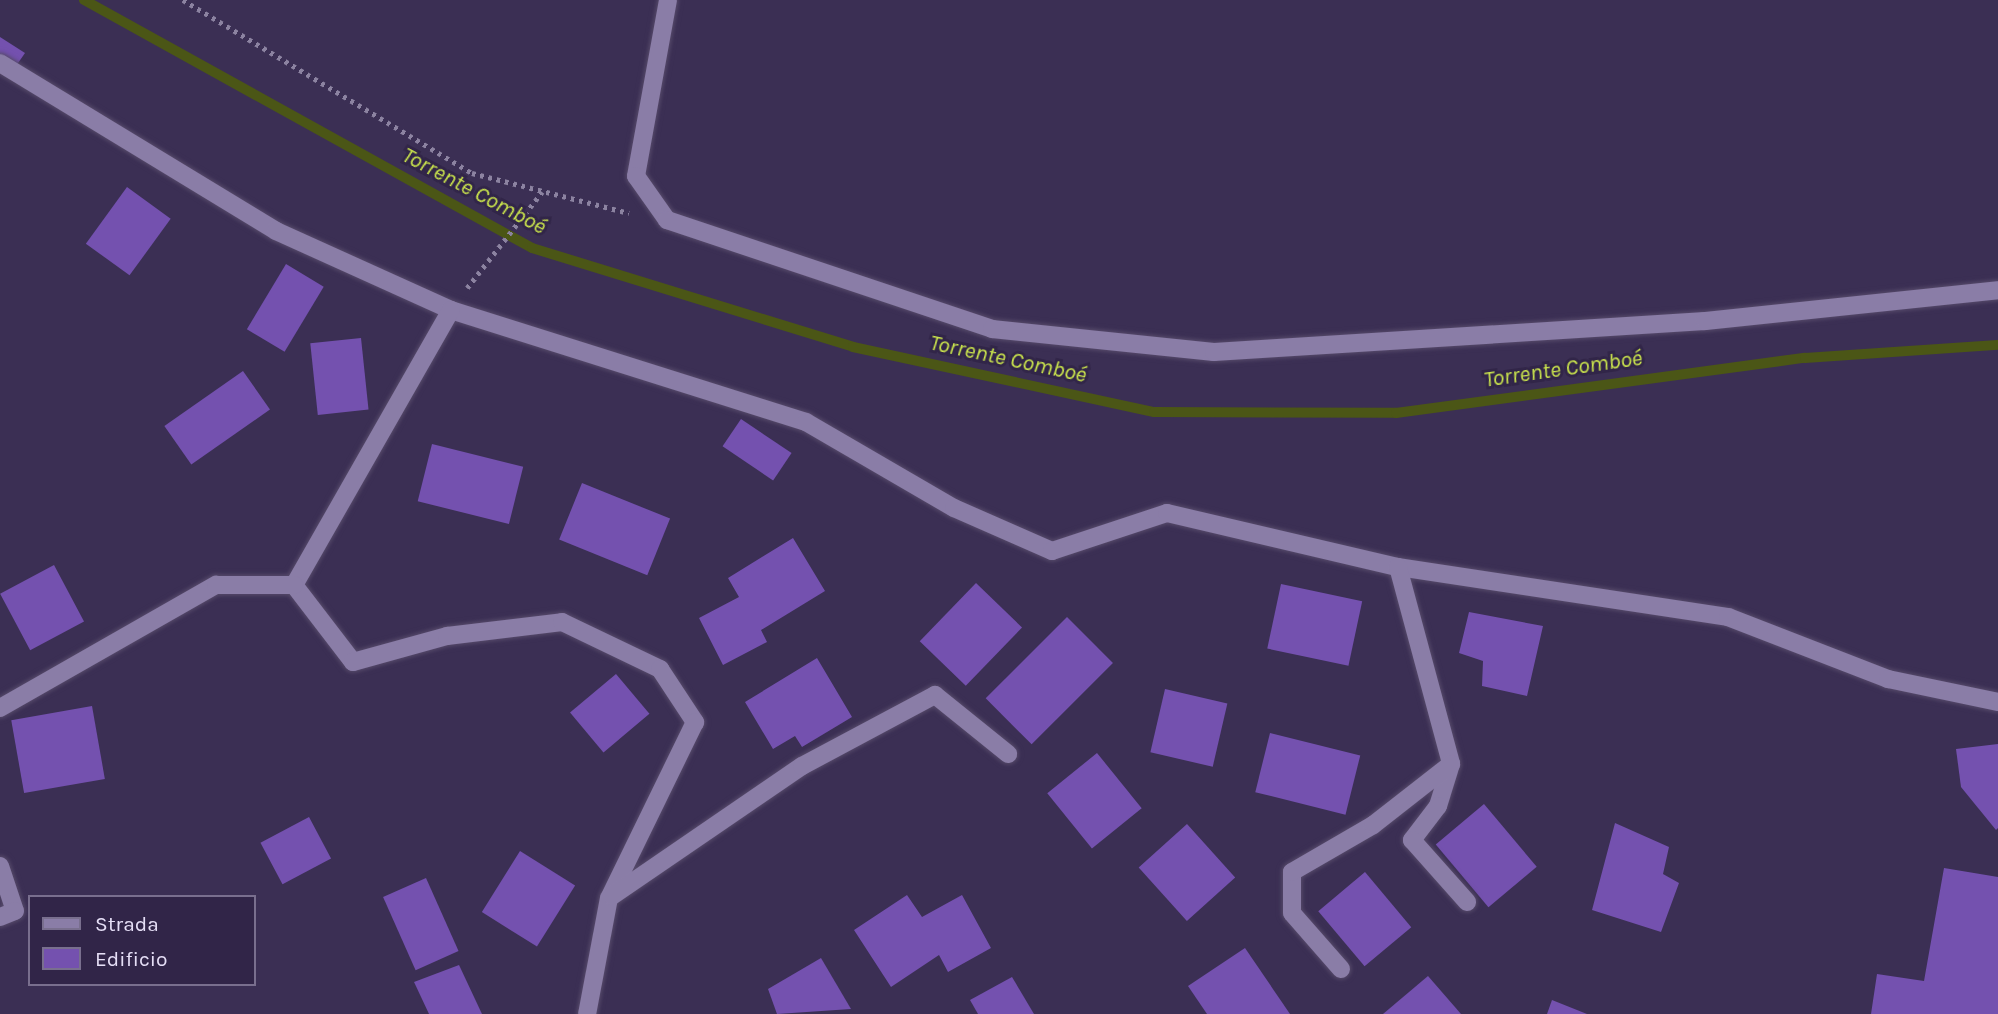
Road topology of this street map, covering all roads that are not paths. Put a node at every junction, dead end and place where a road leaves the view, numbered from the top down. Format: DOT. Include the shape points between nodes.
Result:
graph roads {
  1 [pos="668,0"];
  2 [pos="0,63"];
  3 [pos="1998,290"];
  4 [pos="451,310"];
  5 [pos="1398,567"];
  6 [pos="294,585"];
  7 [pos="1998,702"];
  8 [pos="0,708"];
  9 [pos="1008,754"];
  10 [pos="1451,764"];
  11 [pos="0,866"];
  12 [pos="609,898"];
  13 [pos="1466,902"];
  14 [pos="0,917"];
  15 [pos="1341,969"];
  16 [pos="587,1014"];
  1 -- 3 [label="street" via="636,176 667,220 992,330 1214,352 1705,321"];
  2 -- 4 [label="street" via="276,231"];
  4 -- 5 [label="street" via="806,422 954,508 1052,551 1167,513"];
  4 -- 6 [label="street"];
  5 -- 7 [label="street" via="1728,617 1888,679"];
  5 -- 10 [label="street"];
  6 -- 8 [label="street" via="216,585"];
  6 -- 12 [label="street" via="353,662 447,636 562,622 660,669 695,722"];
  9 -- 12 [label="street" via="935,695 802,766"];
  10 -- 13 [label="street" via="1438,806 1412,840"];
  10 -- 15 [label="street" via="1373,825 1292,872 1292,913"];
  11 -- 14 [label="street" via="15,911"];
  12 -- 16 [label="street"];
}
